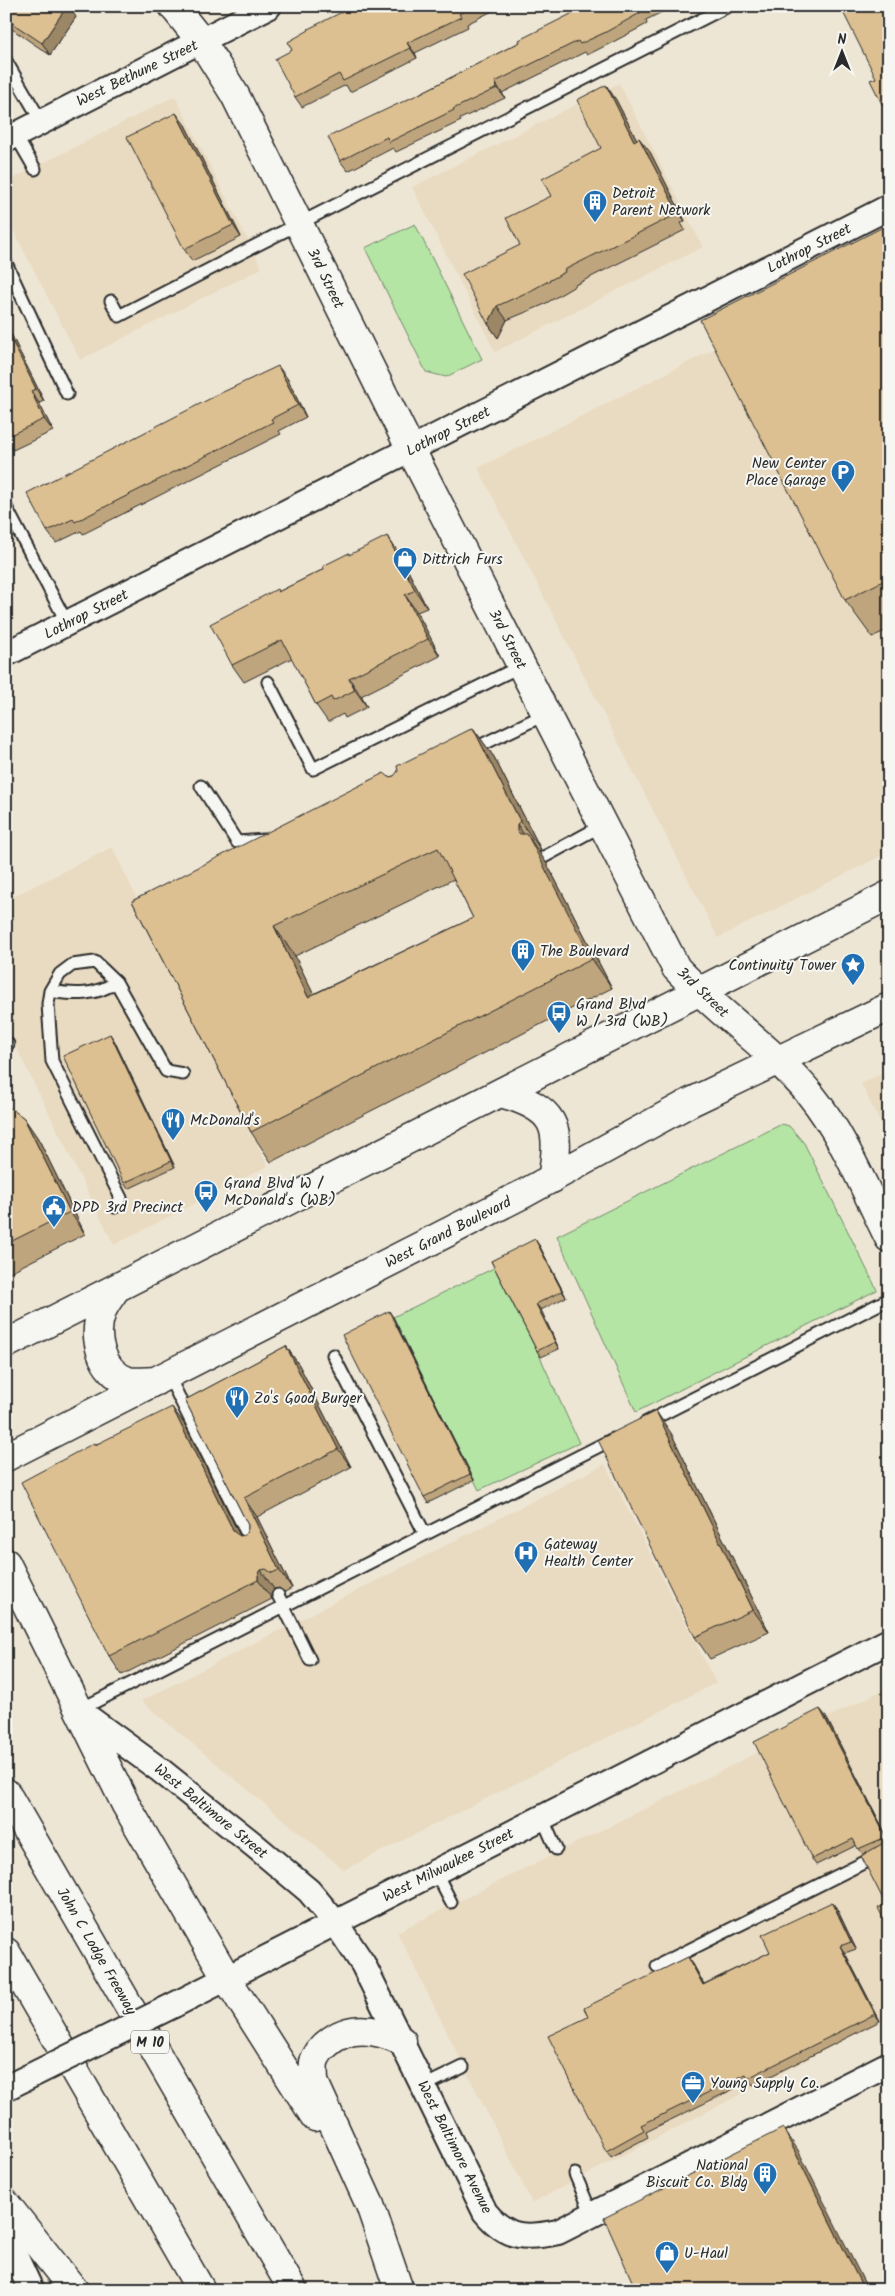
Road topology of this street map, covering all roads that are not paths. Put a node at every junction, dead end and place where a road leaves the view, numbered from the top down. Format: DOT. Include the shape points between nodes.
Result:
graph roads {
  1 [pos="173,6"];
  2 [pos="269,6"];
  3 [pos="728,6"];
  4 [pos="201,41"];
  5 [pos="6,61"];
  6 [pos="41,121"];
  7 [pos="11,138"];
  8 [pos="35,170"];
  9 [pos="889,207"];
  10 [pos="300,224"];
  11 [pos="6,263"];
  12 [pos="111,302"];
  13 [pos="67,394"];
  14 [pos="411,450"];
  15 [pos="6,507"];
  16 [pos="67,623"];
  17 [pos="6,654"];
  18 [pos="522,666"];
  19 [pos="268,682"];
  20 [pos="546,714"];
  21 [pos="464,754"];
  22 [pos="200,786"];
  23 [pos="603,825"];
  24 [pos="272,840"];
  25 [pos="544,857"];
  26 [pos="889,895"];
  27 [pos="116,982"];
  28 [pos="50,991"];
  29 [pos="699,992"];
  30 [pos="889,1007"];
  31 [pos="778,1060"];
  32 [pos="183,1074"];
  33 [pos="501,1093"];
  34 [pos="552,1178"];
  35 [pos="115,1207"];
  36 [pos="889,1238"];
  37 [pos="116,1288"];
  38 [pos="889,1299"];
  39 [pos="6,1344"];
  40 [pos="333,1355"];
  41 [pos="162,1378"];
  42 [pos="6,1457"];
  43 [pos="425,1534"];
  44 [pos="254,1547"];
  45 [pos="6,1563"];
  46 [pos="281,1601"];
  47 [pos="889,1641"];
  48 [pos="310,1660"];
  49 [pos="78,1710"];
  50 [pos="6,1793"];
  51 [pos="542,1817"];
  52 [pos="556,1849"];
  53 [pos="889,1850"];
  54 [pos="435,1871"];
  55 [pos="451,1902"];
  56 [pos="335,1922"];
  57 [pos="6,1952"];
  58 [pos="656,1966"];
  59 [pos="226,1977"];
  60 [pos="402,2041"];
  61 [pos="889,2064"];
  62 [pos="463,2067"];
  63 [pos="424,2086"];
  64 [pos="7,2087"];
  65 [pos="575,2174"];
  66 [pos="6,2204"];
  67 [pos="370,2205"];
  68 [pos="592,2215"];
  69 [pos="6,2236"];
  70 [pos="31,2290"];
  71 [pos="74,2290"];
  72 [pos="201,2290"];
  73 [pos="293,2290"];
  74 [pos="399,2290"];
  1 -- 4 [label="main road, 3rd Street"];
  2 -- 4 [label="street, West Bethune Street"];
  3 -- 10 [label="lane"];
  4 -- 6 [label="street, West Bethune Street"];
  4 -- 10 [label="main road, 3rd Street" via="235,95"];
  5 -- 6 [label="lane"];
  6 -- 7 [label="street, West Bethune Street"];
  7 -- 8 [label="lane"];
  9 -- 14 [label="street, Lothrop Street"];
  10 -- 12 [label="lane" via="119,316"];
  10 -- 14 [label="main road, 3rd Street"];
  11 -- 13 [label="lane"];
  14 -- 16 [label="street, Lothrop Street"];
  14 -- 18 [label="main road, 3rd Street"];
  15 -- 16 [label="lane"];
  16 -- 17 [label="street, Lothrop Street"];
  18 -- 19 [label="lane" via="313,769"];
  18 -- 20 [label="main road, 3rd Street"];
  20 -- 21 [label="lane"];
  20 -- 23 [label="main road, 3rd Street"];
  22 -- 24 [label="lane" via="236,842"];
  23 -- 25 [label="lane"];
  23 -- 29 [label="main road, 3rd Street" via="676,968"];
  26 -- 29 [label="main road"];
  27 -- 28 [label="lane" via="104,991 70,995"];
  27 -- 28 [label="lane" via="95,962 72,965 60,974"];
  27 -- 32 [label="lane" via="166,1071"];
  28 -- 35 [label="lane" via="52,1061 122,1198"];
  29 -- 31 [label="main road, 3rd Street"];
  29 -- 33 [label="main road"];
  30 -- 31 [label="main road, West Grand Boulevard"];
  31 -- 34 [label="main road, West Grand Boulevard" via="689,1103"];
  31 -- 36 [label="main road, 3rd Street" via="810,1095 834,1129"];
  33 -- 34 [label="main road" via="525,1099 544,1112 554,1126 558,1151"];
  33 -- 37 [label="main road"];
  34 -- 41 [label="main road, West Grand Boulevard"];
  37 -- 39 [label="main road"];
  37 -- 41 [label="main road" via="102,1312 98,1330 105,1362 113,1372 129,1381"];
  38 -- 43 [label="lane"];
  40 -- 43 [label="lane"];
  41 -- 42 [label="main road, West Grand Boulevard"];
  41 -- 44 [label="lane"];
  43 -- 46 [label="lane"];
  45 -- 49 [label="main road"];
  46 -- 48 [label="lane"];
  46 -- 49 [label="lane"];
  47 -- 51 [label="street, West Milwaukee Street"];
  49 -- 56 [label="street, West Baltimore Street" via="160,1770 261,1851 309,1891"];
  49 -- 59 [label="main road" via="126,1805"];
  50 -- 73 [label="main road, John C Lodge Freeway / M 10"];
  51 -- 52 [label="lane"];
  51 -- 54 [label="street, West Milwaukee Street"];
  53 -- 58 [label="lane"];
  54 -- 55 [label="lane"];
  54 -- 56 [label="street, West Milwaukee Street"];
  56 -- 59 [label="street, West Milwaukee Street"];
  56 -- 60 [label="street, West Baltimore Avenue" via="363,1964"];
  57 -- 72 [label="main road"];
  59 -- 64 [label="street, West Milwaukee Street, bridge"];
  59 -- 67 [label="main road"];
  60 -- 63 [label="street, West Baltimore Avenue"];
  60 -- 67 [label="main road" via="385,2033 348,2031 322,2048 314,2061 314,2082"];
  61 -- 68 [label="street, West Baltimore Avenue"];
  62 -- 63 [label="lane"];
  63 -- 68 [label="street, West Baltimore Avenue" via="485,2212 506,2232 522,2237 540,2236 558,2232"];
  65 -- 68 [label="lane"];
  66 -- 71 [label="main road"];
  67 -- 74 [label="main road"];
  69 -- 70 [label="street"];
}
